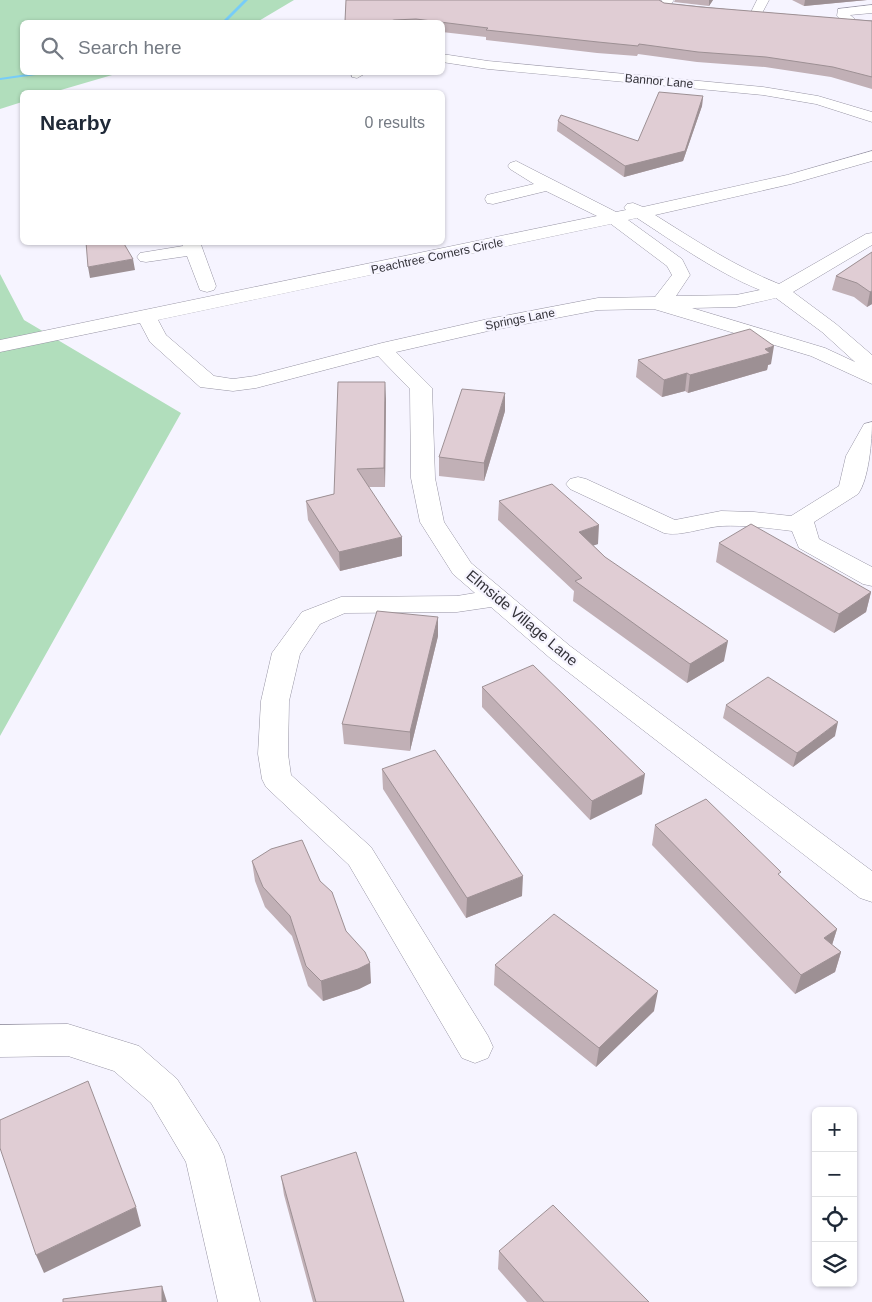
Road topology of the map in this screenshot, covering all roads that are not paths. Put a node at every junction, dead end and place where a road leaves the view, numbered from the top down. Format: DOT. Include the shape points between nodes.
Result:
graph roads {
  1 [pos="668,0"];
  2 [pos="763,0"];
  3 [pos="872,9"];
  4 [pos="872,25"];
  5 [pos="445,58"];
  6 [pos="872,117"];
  7 [pos="872,142"];
  8 [pos="872,156"];
  9 [pos="516,166"];
  10 [pos="548,185"];
  11 [pos="493,199"];
  12 [pos="626,203"];
  13 [pos="595,209"];
  14 [pos="642,213"];
  15 [pos="614,218"];
  16 [pos="445,238"];
  17 [pos="872,238"];
  18 [pos="411,245"];
  19 [pos="192,246"];
  20 [pos="146,257"];
  21 [pos="709,258"];
  22 [pos="676,263"];
  23 [pos="206,286"];
  24 [pos="780,291"];
  25 [pos="660,304"];
  26 [pos="147,317"];
  27 [pos="0,328"];
  28 [pos="0,346"];
  29 [pos="382,349"];
  30 [pos="872,366"];
  31 [pos="872,378"];
  32 [pos="872,429"];
  33 [pos="578,484"];
  34 [pos="803,525"];
  35 [pos="872,578"];
  36 [pos="497,598"];
  37 [pos="872,889"];
  38 [pos="0,1041"];
  39 [pos="475,1046"];
  40 [pos="239,1302"];
  1 -- 2 [label="street" via="663,7 755,16"];
  3 -- 4 [label="street" via="842,12 853,24"];
  5 -- 6 [label="street, Bannor Lane" via="763,91 818,100"];
  7 -- 12 [label="street, Peachtree Corners Circle" via="751,175"];
  8 -- 14 [label="street, Peachtree Corners Circle" via="780,183"];
  9 -- 10 [label="street"];
  10 -- 11 [label="street"];
  10 -- 13 [label="street"];
  12 -- 13 [label="street, Peachtree Corners Circle"];
  12 -- 14 [label="street"];
  13 -- 15 [label="street"];
  13 -- 16 [label="street, Peachtree Corners Circle"];
  14 -- 15 [label="street, Peachtree Corners Circle"];
  14 -- 21 [label="street"];
  15 -- 22 [label="street"];
  15 -- 26 [label="street, Peachtree Corners Circle"];
  17 -- 24 [label="street, Springs Lane"];
  18 -- 23 [label="street, Peachtree Corners Circle"];
  19 -- 20 [label="street"];
  19 -- 23 [label="street"];
  21 -- 22 [label="street" via="691,265"];
  21 -- 24 [label="street"];
  22 -- 25 [label="street" via="681,275"];
  23 -- 27 [label="street, Peachtree Corners Circle"];
  24 -- 25 [label="street, Springs Lane" via="736,301"];
  24 -- 30 [label="street"];
  25 -- 29 [label="street, Springs Lane" via="598,304"];
  25 -- 31 [label="street, Springs Lane" via="818,352"];
  26 -- 28 [label="street, Peachtree Corners Circle"];
  26 -- 29 [label="street" via="157,338 208,382 233,385 256,382"];
  29 -- 36 [label="street, Elmside Village Lane" via="421,388 423,478 432,522 462,568"];
  32 -- 34 [label="street" via="856,456 850,489 802,520"];
  33 -- 34 [label="street" via="673,528 693,521 727,517"];
  34 -- 35 [label="street" via="808,543"];
  36 -- 37 [label="street, Elmside Village Lane" via="560,652"];
  36 -- 39 [label="street" via="457,604 341,606 311,618 286,653 275,701 273,754 277,779 360,856"];
  38 -- 40 [label="street" via="68,1040 126,1058 164,1091 204,1156"];
}
